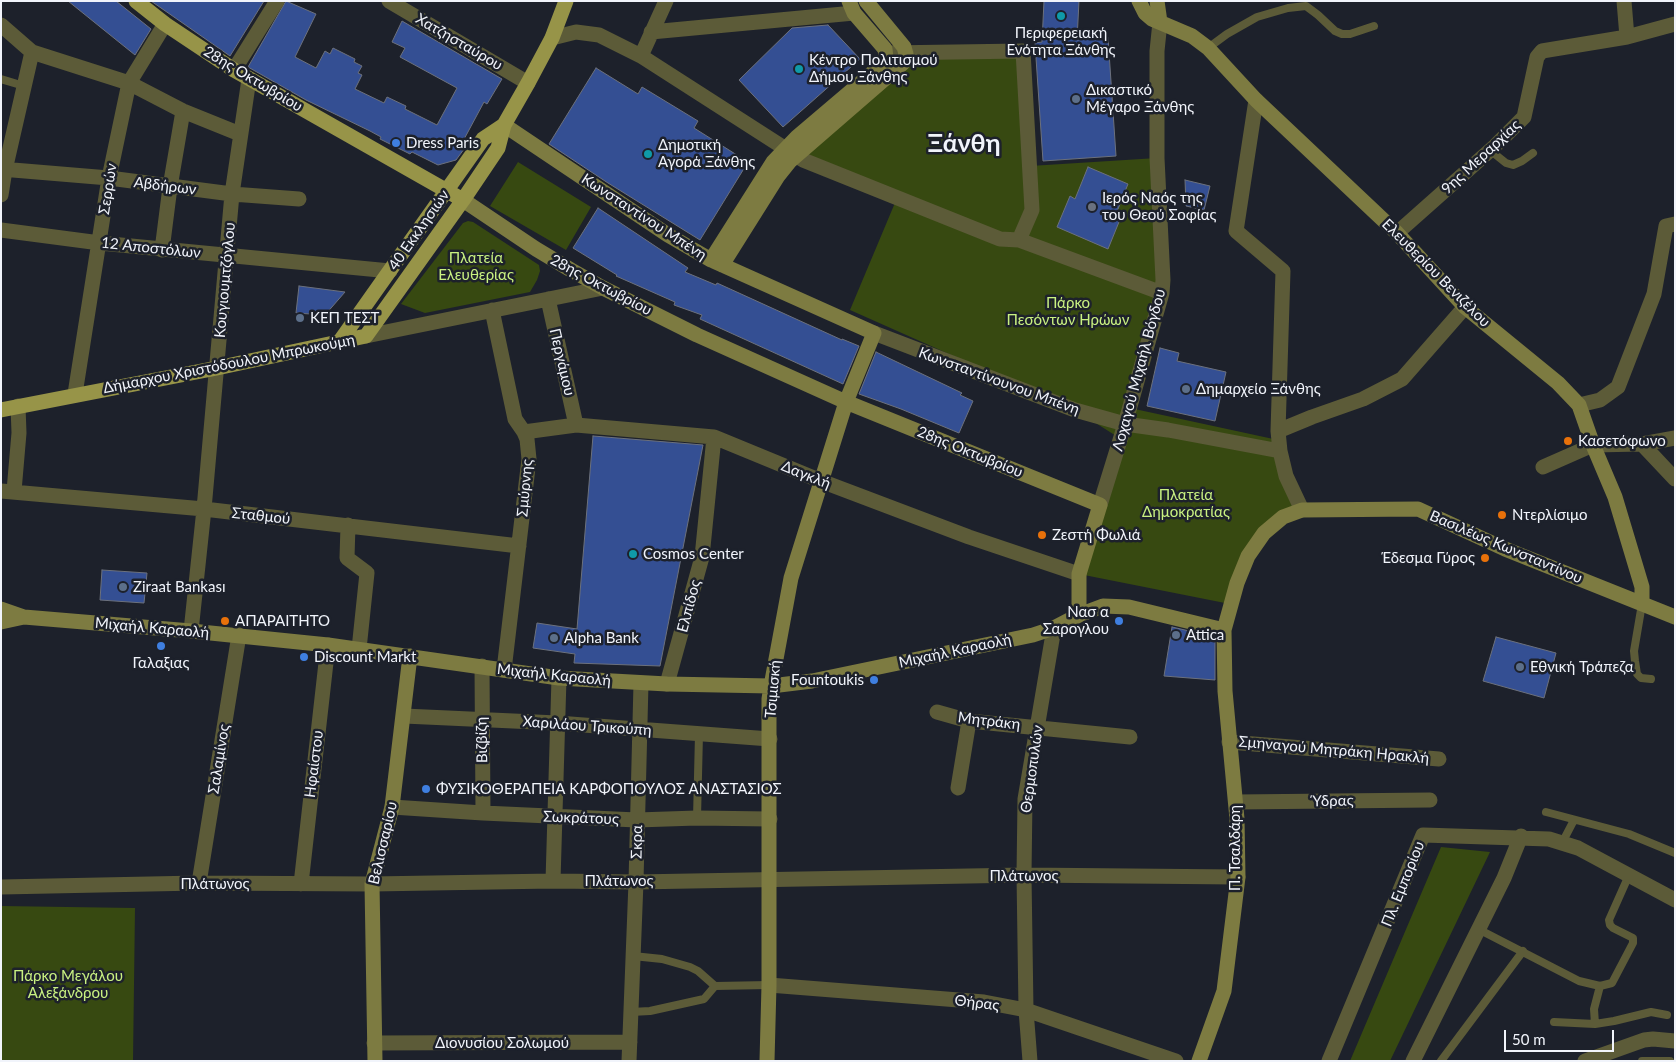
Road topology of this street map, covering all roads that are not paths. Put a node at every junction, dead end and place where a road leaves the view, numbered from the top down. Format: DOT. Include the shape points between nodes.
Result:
graph roads {
  1 [pos="136,1"];
  2 [pos="277,1"];
  3 [pos="389,1"];
  4 [pos="566,1"];
  5 [pos="666,1"];
  6 [pos="866,1"];
  7 [pos="1139,1"];
  8 [pos="1157,1"];
  9 [pos="1624,1"];
  10 [pos="851,7"];
  11 [pos="1160,22"];
  12 [pos="165,24"];
  13 [pos="1675,24"];
  14 [pos="1,25"];
  15 [pos="1374,26"];
  16 [pos="651,32"];
  17 [pos="1627,37"];
  18 [pos="552,38"];
  19 [pos="1208,48"];
  20 [pos="32,52"];
  21 [pos="886,53"];
  22 [pos="906,53"];
  23 [pos="641,56"];
  24 [pos="234,70"];
  25 [pos="1,79"];
  26 [pos="249,79"];
  27 [pos="128,83"];
  28 [pos="528,83"];
  29 [pos="24,86"];
  30 [pos="1256,100"];
  31 [pos="183,111"];
  32 [pos="504,125"];
  33 [pos="240,134"];
  34 [pos="1491,150"];
  35 [pos="790,152"];
  36 [pos="1533,152"];
  37 [pos="3,170"];
  38 [pos="109,178"];
  39 [pos="170,186"];
  40 [pos="447,190"];
  41 [pos="232,194"];
  42 [pos="1,195"];
  43 [pos="299,199"];
  44 [pos="464,200"];
  45 [pos="1675,224"];
  46 [pos="1,230"];
  47 [pos="1397,233"];
  48 [pos="1019,240"];
  49 [pos="100,243"];
  50 [pos="162,250"];
  51 [pos="227,256"];
  52 [pos="716,262"];
  53 [pos="390,271"];
  54 [pos="604,288"];
  55 [pos="1162,293"];
  56 [pos="548,299"];
  57 [pos="1465,307"];
  58 [pos="492,310"];
  59 [pos="874,333"];
  60 [pos="366,336"];
  61 [pos="340,341"];
  62 [pos="217,368"];
  63 [pos="75,394"];
  64 [pos="846,402"];
  65 [pos="1579,405"];
  66 [pos="18,406"];
  67 [pos="1,410"];
  68 [pos="1125,424"];
  69 [pos="576,426"];
  70 [pos="1278,431"];
  71 [pos="524,432"];
  72 [pos="714,437"];
  73 [pos="1675,438"];
  74 [pos="1642,444"];
  75 [pos="1592,445"];
  76 [pos="1280,451"];
  77 [pos="1544,467"];
  78 [pos="1675,479"];
  79 [pos="821,481"];
  80 [pos="8,491"];
  81 [pos="1100,506"];
  82 [pos="204,509"];
  83 [pos="1302,510"];
  84 [pos="348,525"];
  85 [pos="519,546"];
  86 [pos="1079,574"];
  87 [pos="1642,604"];
  88 [pos="1,609"];
  89 [pos="1078,615"];
  90 [pos="24,617"];
  91 [pos="1675,617"];
  92 [pos="1,622"];
  93 [pos="1054,628"];
  94 [pos="1224,630"];
  95 [pos="191,631"];
  96 [pos="239,636"];
  97 [pos="328,645"];
  98 [pos="359,649"];
  99 [pos="410,656"];
  100 [pos="482,666"];
  101 [pos="504,670"];
  102 [pos="559,678"];
  103 [pos="1650,678"];
  104 [pos="641,684"];
  105 [pos="668,684"];
  106 [pos="771,686"];
  107 [pos="937,712"];
  108 [pos="404,716"];
  109 [pos="481,720"];
  110 [pos="969,721"];
  111 [pos="557,723"];
  112 [pos="1038,727"];
  113 [pos="639,730"];
  114 [pos="699,734"];
  115 [pos="1130,737"];
  116 [pos="770,739"];
  117 [pos="1229,742"];
  118 [pos="1439,759"];
  119 [pos="958,788"];
  120 [pos="1430,800"];
  121 [pos="1236,802"];
  122 [pos="392,807"];
  123 [pos="1546,812"];
  124 [pos="483,813"];
  125 [pos="555,816"];
  126 [pos="697,818"];
  127 [pos="770,819"];
  128 [pos="637,820"];
  129 [pos="1574,820"];
  130 [pos="1521,836"];
  131 [pos="1562,843"];
  132 [pos="1675,853"];
  133 [pos="1024,875"];
  134 [pos="1629,875"];
  135 [pos="769,878"];
  136 [pos="1238,878"];
  137 [pos="553,881"];
  138 [pos="636,882"];
  139 [pos="199,884"];
  140 [pos="301,884"];
  141 [pos="372,884"];
  142 [pos="1,887"];
  143 [pos="1675,900"];
  144 [pos="1478,929"];
  145 [pos="1523,951"];
  146 [pos="633,956"];
  147 [pos="770,985"];
  148 [pos="715,986"];
  149 [pos="1600,986"];
  150 [pos="1026,1010"];
  151 [pos="631,1012"];
  152 [pos="1667,1015"];
  153 [pos="1554,1022"];
  154 [pos="1595,1024"];
  155 [pos="1675,1041"];
  156 [pos="630,1042"];
  157 [pos="374,1043"];
  158 [pos="375,1061"];
  159 [pos="630,1061"];
  160 [pos="767,1061"];
  161 [pos="1030,1061"];
  162 [pos="1176,1061"];
  163 [pos="1199,1061"];
  164 [pos="1330,1061"];
  165 [pos="1413,1061"];
  166 [pos="1441,1061"];
  167 [pos="1585,1061"];
  168 [pos="1642,1061"];
  169 [pos="1670,1061"];
  1 -- 12 [label="main road, 28ης Οκτωβρίου"];
  2 -- 24 [label="street"];
  3 -- 28 [label="street, Χατζησταύρου"];
  4 -- 18 [label="main road, 40 Εκκλησιών"];
  5 -- 16 [label="street"];
  6 -- 22 [label="street"];
  7 -- 11 [label="street" via="1145,13"];
  8 -- 11 [label="street, Λοχαγού Μιχαήλ Βόγδου"];
  9 -- 17 [label="street"];
  10 -- 16 [label="street"];
  10 -- 21 [label="street"];
  11 -- 19 [label="street, Ελευθερίου Βενιζέλου" via="1192,36"];
  11 -- 55 [label="street, Λοχαγού Μιχαήλ Βόγδου" via="1157,158"];
  12 -- 24 [label="main road, 28ης Οκτωβρίου"];
  12 -- 27 [label="street, Σερρών"];
  13 -- 17 [label="street, 9ης Μεραρχίας"];
  14 -- 20 [label="street"];
  15 -- 19 [label="lane" via="1342,34 1334,32 1306,6 1288,8 1257,17"];
  16 -- 23 [label="street"];
  17 -- 34 [label="street, 9ης Μεραρχίας" via="1542,51 1537,57 1524,117"];
  18 -- 23 [label="street" via="588,32"];
  18 -- 28 [label="main road, 40 Εκκλησιών"];
  19 -- 30 [label="street, Ελευθερίου Βενιζέλου"];
  20 -- 27 [label="street"];
  20 -- 29 [label="street"];
  21 -- 22 [label="street"];
  21 -- 35 [label="street" via="885,60"];
  22 -- 35 [label="street" via="895,72"];
  22 -- 48 [label="street" via="1023,51 1032,210"];
  23 -- 35 [label="street"];
  24 -- 26 [label="main road, 28ης Οκτωβρίου"];
  25 -- 29 [label="lane"];
  26 -- 33 [label="street, Κουγιουμτζόγλου"];
  26 -- 40 [label="main road, 28ης Οκτωβρίου"];
  27 -- 31 [label="street"];
  27 -- 38 [label="street, Σερρών"];
  28 -- 32 [label="main road, 40 Εκκλησιών"];
  29 -- 37 [label="street"];
  30 -- 47 [label="street, Ελευθερίου Βενιζέλου"];
  30 -- 70 [label="street" via="1236,231 1283,272"];
  31 -- 33 [label="street"];
  31 -- 39 [label="street"];
  32 -- 40 [label="main road, 40 Εκκλησιών" via="483,139"];
  32 -- 44 [label="main road, 40 Εκκλησιών" via="498,148"];
  32 -- 52 [label="street, Κωνσταντίνου Μπένη" via="668,235"];
  33 -- 41 [label="street, Κουγιουμτζόγλου"];
  34 -- 36 [label="lane" via="1506,163 1514,165"];
  34 -- 47 [label="street, 9ης Μεραρχίας"];
  35 -- 48 [label="street" via="1000,239"];
  35 -- 52 [label="street" via="778,176"];
  37 -- 38 [label="street, Αβδήρων"];
  37 -- 42 [label="street"];
  38 -- 39 [label="street, Αβδήρων"];
  38 -- 49 [label="street, Σερρών"];
  39 -- 41 [label="street, Αβδήρων"];
  39 -- 50 [label="street"];
  40 -- 44 [label="main road, 28ης Οκτωβρίου"];
  40 -- 53 [label="main road, 40 Εκκλησιών"];
  41 -- 43 [label="street, Αβδήρων"];
  41 -- 51 [label="street, Κουγιουμτζόγλου"];
  44 -- 54 [label="street, 28ης Οκτωβρίου" via="536,249"];
  44 -- 60 [label="main road, 40 Εκκλησιών"];
  45 -- 65 [label="street" via="1666,226 1654,294 1618,388 1600,400"];
  46 -- 49 [label="street, 12 Αποστόλων"];
  47 -- 57 [label="street, Ελευθερίου Βενιζέλου"];
  48 -- 55 [label="street"];
  49 -- 50 [label="street, 12 Αποστόλων"];
  49 -- 63 [label="street, Σερρών"];
  50 -- 51 [label="street, 12 Αποστόλων"];
  51 -- 53 [label="street, 12 Αποστόλων"];
  51 -- 62 [label="street, Κουγιουμτζόγλου"];
  52 -- 59 [label="street, Κωνσταντίνου Μπένη"];
  53 -- 61 [label="main road, 40 Εκκλησιών"];
  54 -- 56 [label="street, Δήμαρχου Χριστόδουλου Μπρωκούμη"];
  54 -- 64 [label="street, 28ης Οκτωβρίου" via="697,335"];
  55 -- 68 [label="street, Λοχαγού Μιχαήλ Βόγδου"];
  56 -- 58 [label="street, Δήμαρχου Χριστόδουλου Μπρωκούμη"];
  56 -- 69 [label="street, Περγάμου"];
  57 -- 65 [label="street, Ελευθερίου Βενιζέλου" via="1558,383"];
  57 -- 70 [label="street" via="1402,379 1363,399"];
  58 -- 60 [label="street, Δήμαρχου Χριστόδουλου Μπρωκούμη"];
  58 -- 71 [label="street, Σμύρνης" via="515,419"];
  59 -- 64 [label="street, Τσιμισκή"];
  59 -- 68 [label="street, Κωνσταντίνουνου Μπένη" via="1075,410"];
  60 -- 61 [label="main road, Δήμαρχου Χριστόδουλου Μπρωκούμη"];
  61 -- 62 [label="main road, Δήμαρχου Χριστόδουλου Μπρωκούμη"];
  62 -- 63 [label="main road, Δήμαρχου Χριστόδουλου Μπρωκούμη"];
  62 -- 82 [label="street, Κουγιουμτζόγλου"];
  63 -- 66 [label="main road, Δήμαρχου Χριστόδουλου Μπρωκούμη"];
  64 -- 79 [label="street, Τσιμισκή"];
  64 -- 81 [label="street, 28ης Οκτωβρίου"];
  65 -- 75 [label="street, Ελευθερίου Βενιζέλου"];
  66 -- 67 [label="main road, Δήμαρχου Χριστόδουλου Μπρωκούμη"];
  66 -- 80 [label="street" via="19,433"];
  68 -- 76 [label="street, Κωνσταντίνουνου Μπένη"];
  68 -- 81 [label="street, Λοχαγού Μιχαήλ Βόγδου"];
  69 -- 71 [label="street, Δαγκλή"];
  69 -- 72 [label="street, Δαγκλή"];
  70 -- 76 [label="street"];
  71 -- 85 [label="street, Σμύρνης" via="529,459"];
  72 -- 79 [label="street, Δαγκλή"];
  72 -- 105 [label="street, Ελπίδος" via="702,557"];
  73 -- 74 [label="street"];
  74 -- 75 [label="street"];
  74 -- 78 [label="street"];
  75 -- 77 [label="street"];
  75 -- 87 [label="street, Ελευθερίου Βενιζέλου" via="1614,497 1642,587"];
  76 -- 83 [label="street" via="1286,476"];
  79 -- 86 [label="street, Δαγκλή"];
  79 -- 106 [label="street, Τσιμισκή" via="791,578"];
  80 -- 82 [label="street, Σταθμού"];
  81 -- 86 [label="street"];
  82 -- 84 [label="street, Σταθμού"];
  82 -- 95 [label="street, Κουγιουμτζόγλου"];
  83 -- 87 [label="street, Βασιλέως Κωνσταντίνου" via="1418,509 1505,549"];
  83 -- 94 [label="street, Βασιλέως Κωνσταντίνου" via="1283,516 1264,532 1248,556"];
  84 -- 85 [label="street, Σταθμού"];
  84 -- 98 [label="street" via="348,558 367,573"];
  85 -- 101 [label="street, Σμύρνης"];
  86 -- 89 [label="street"];
  87 -- 91 [label="street, Βασιλέως Κωνσταντίνου"];
  87 -- 103 [label="lane" via="1635,661 1637,674 1641,678"];
  88 -- 90 [label="street, Μιχαήλ Καραολή"];
  89 -- 93 [label="street, Μιχαήλ Καραολή"];
  89 -- 94 [label="street, Μιχαήλ Καραολή" via="1112,605"];
  90 -- 92 [label="street, Μιχαήλ Καραολή"];
  90 -- 95 [label="street, Μιχαήλ Καραολή"];
  93 -- 106 [label="street, Μιχαήλ Καραολή" via="1012,640 843,675"];
  93 -- 112 [label="street, Θερμοπυλών"];
  94 -- 117 [label="street, Π. Τσαλδάρη"];
  95 -- 96 [label="street, Μιχαήλ Καραολή"];
  96 -- 97 [label="street, Μιχαήλ Καραολή"];
  96 -- 139 [label="street, Σαλαμίνος"];
  97 -- 98 [label="street, Μιχαήλ Καραολή"];
  97 -- 140 [label="street, Ηφαίστου"];
  98 -- 99 [label="street, Μιχαήλ Καραολή"];
  99 -- 100 [label="street, Μιχαήλ Καραολή"];
  99 -- 108 [label="street, Βελισσαρίου"];
  100 -- 101 [label="street, Μιχαήλ Καραολή"];
  100 -- 109 [label="street, Βιζβίζη"];
  101 -- 102 [label="street, Μιχαήλ Καραολή"];
  102 -- 104 [label="street, Μιχαήλ Καραολή"];
  102 -- 111 [label="street"];
  104 -- 105 [label="street, Μιχαήλ Καραολή"];
  104 -- 113 [label="street, Σκρα"];
  105 -- 106 [label="street, Μιχαήλ Καραολή"];
  106 -- 116 [label="street, Τσιμισκή"];
  107 -- 110 [label="street, Μητράκη"];
  108 -- 109 [label="street, Χαριλάου Τρικούπη"];
  108 -- 122 [label="street, Βελισσαρίου"];
  109 -- 111 [label="street, Χαριλάου Τρικούπη"];
  109 -- 124 [label="street, Βιζβίζη"];
  110 -- 112 [label="street, Μητράκη"];
  110 -- 119 [label="street"];
  111 -- 113 [label="street, Χαριλάου Τρικούπη"];
  111 -- 125 [label="street"];
  112 -- 115 [label="street, Μητράκη"];
  112 -- 133 [label="street, Θερμοπυλών" via="1026,799"];
  113 -- 114 [label="street, Χαριλάου Τρικούπη"];
  113 -- 128 [label="street, Σκρα"];
  114 -- 116 [label="street, Χαριλάου Τρικούπη"];
  114 -- 126 [label="lane"];
  116 -- 127 [label="street, Τσιμισκή"];
  117 -- 118 [label="street, Σμηναγού Μητράκη Ηρακλή"];
  117 -- 121 [label="street, Π. Τσαλδάρη"];
  120 -- 121 [label="street, Ύδρας"];
  121 -- 136 [label="street, Π. Τσαλδάρη"];
  122 -- 124 [label="street, Σωκράτους"];
  122 -- 141 [label="street, Βελισσαρίου"];
  123 -- 129 [label="lane"];
  124 -- 125 [label="street, Σωκράτους"];
  125 -- 128 [label="street, Σωκράτους"];
  125 -- 137 [label="street"];
  126 -- 127 [label="street, Σωκράτους"];
  126 -- 128 [label="street, Σωκράτους"];
  127 -- 135 [label="street, Τσιμισκή"];
  128 -- 138 [label="street, Σκρα"];
  129 -- 131 [label="lane"];
  129 -- 132 [label="lane" via="1629,834"];
  130 -- 131 [label="street" via="1549,838"];
  130 -- 144 [label="street"];
  130 -- 164 [label="street, Πλ. Εμπορίου" via="1423,835"];
  131 -- 134 [label="street"];
  133 -- 135 [label="street, Πλάτωνος"];
  133 -- 136 [label="street, Πλάτωνος"];
  133 -- 150 [label="street, Θερμοπυλών"];
  134 -- 143 [label="street"];
  134 -- 149 [label="lane" via="1609,920 1612,928 1633,938 1633,943 1612,984"];
  135 -- 138 [label="street, Πλάτωνος"];
  135 -- 147 [label="street, Τσιμισκή"];
  136 -- 163 [label="street, Π. Τσαλδάρη" via="1224,992"];
  137 -- 138 [label="street, Πλάτωνος"];
  137 -- 141 [label="street, Πλάτωνος"];
  138 -- 146 [label="street, Σκρα"];
  139 -- 140 [label="street, Πλάτωνος"];
  139 -- 142 [label="street, Πλάτωνος"];
  140 -- 141 [label="street, Πλάτωνος"];
  141 -- 157 [label="street, Βελισσαρίου"];
  144 -- 145 [label="lane"];
  144 -- 165 [label="street"];
  145 -- 149 [label="lane" via="1579,981"];
  145 -- 166 [label="lane"];
  146 -- 148 [label="lane" via="662,959 690,967"];
  146 -- 151 [label="street, Σκρα"];
  147 -- 148 [label="lane"];
  147 -- 150 [label="street, Θήρας" via="984,1002"];
  147 -- 160 [label="street, Τσιμισκή"];
  148 -- 151 [label="lane" via="704,999"];
  149 -- 154 [label="lane" via="1594,1009"];
  150 -- 161 [label="street, Θερμοπυλών"];
  150 -- 162 [label="street, Θήρας"];
  151 -- 156 [label="street, Σκρα"];
  152 -- 154 [label="lane" via="1651,1012"];
  153 -- 154 [label="lane"];
  155 -- 167 [label="street" via="1644,1040"];
  156 -- 157 [label="street, Διονυσίου Σολωμού"];
  156 -- 159 [label="street, Σκρα"];
  157 -- 158 [label="street, Βελισσαρίου"];
  168 -- 169 [label="lane"];
}
